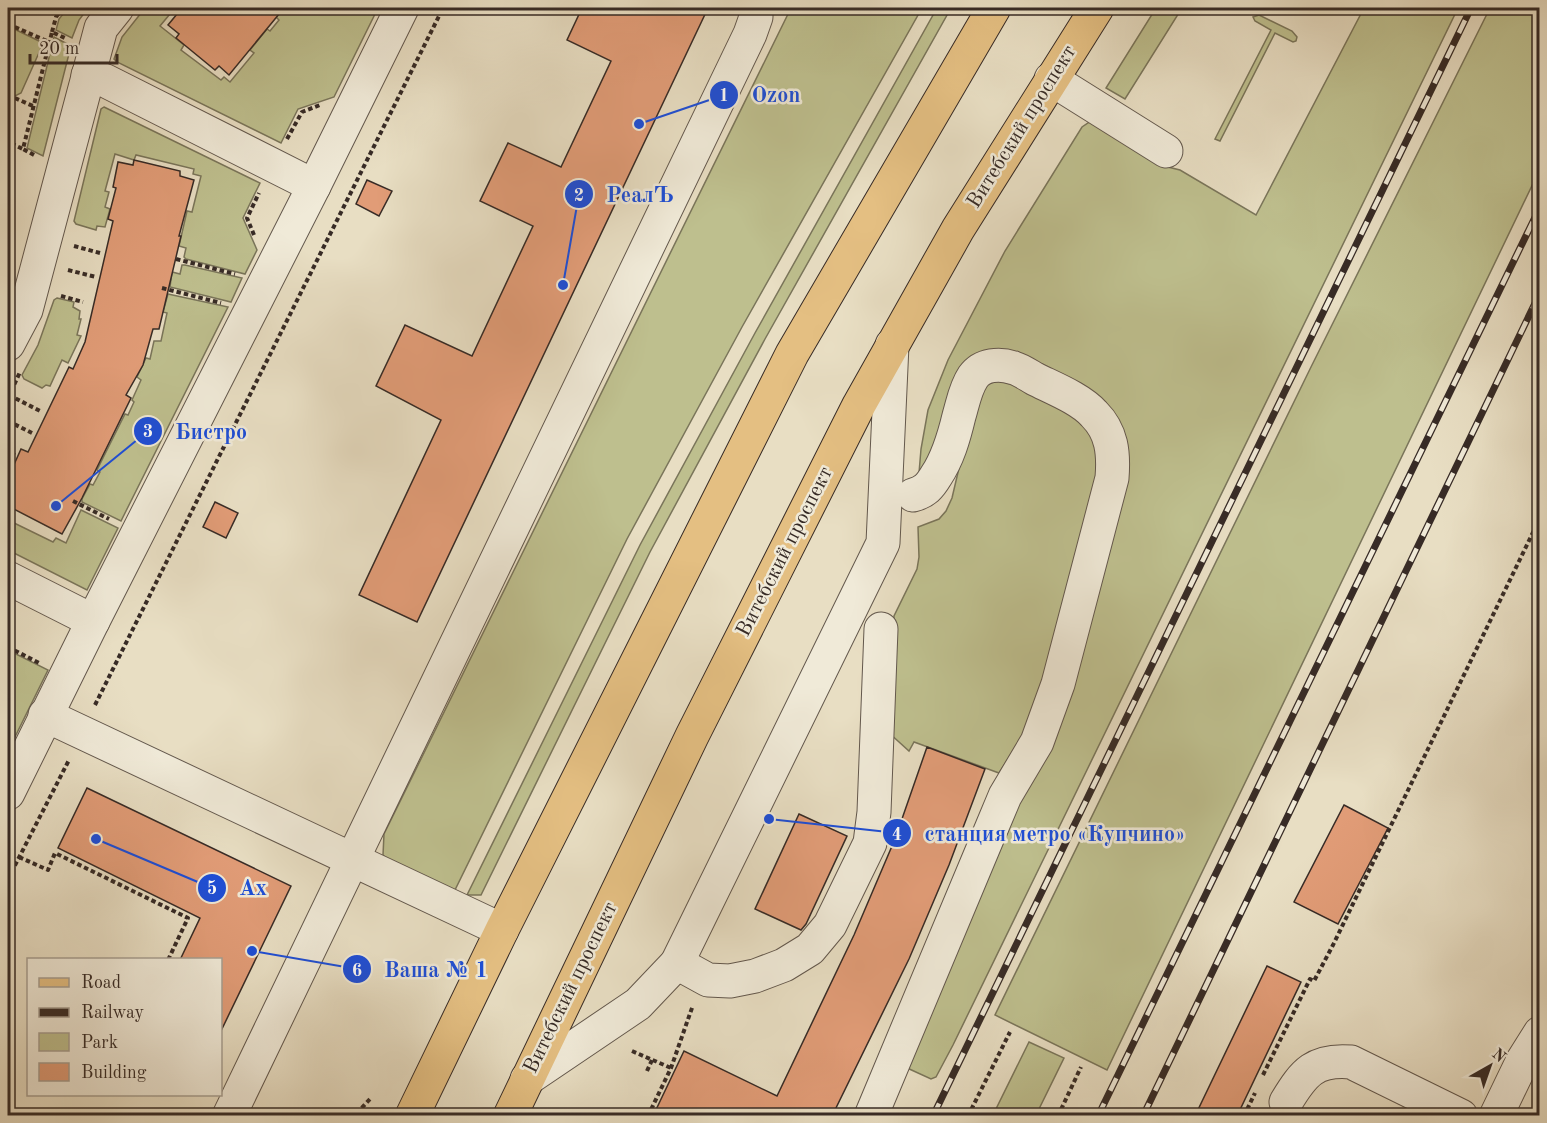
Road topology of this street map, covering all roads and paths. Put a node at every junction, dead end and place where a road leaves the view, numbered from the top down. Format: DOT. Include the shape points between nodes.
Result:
graph roads {
  1 [pos="46,8"];
  2 [pos="63,8"];
  3 [pos="117,8"];
  4 [pos="402,8"];
  5 [pos="443,8"];
  6 [pos="756,8"];
  7 [pos="994,8"];
  8 [pos="1097,8"];
  9 [pos="58,13"];
  10 [pos="8,24"];
  11 [pos="52,32"];
  12 [pos="49,42"];
  13 [pos="88,75"];
  14 [pos="1051,79"];
  15 [pos="8,94"];
  16 [pos="33,106"];
  17 [pos="8,125"];
  18 [pos="23,149"];
  19 [pos="1166,151"];
  20 [pos="314,186"];
  21 [pos="64,244"];
  22 [pos="100,253"];
  23 [pos="176,259"];
  24 [pos="58,267"];
  25 [pos="236,274"];
  26 [pos="96,277"];
  27 [pos="162,288"];
  28 [pos="52,293"];
  29 [pos="83,302"];
  30 [pos="222,303"];
  31 [pos="892,345"];
  32 [pos="12,348"];
  33 [pos="8,397"];
  34 [pos="42,412"];
  35 [pos="8,421"];
  36 [pos="32,433"];
  37 [pos="8,452"];
  38 [pos="15,455"];
  39 [pos="913,495"];
  40 [pos="73,501"];
  41 [pos="1539,518"];
  42 [pos="115,522"];
  43 [pos="8,578"];
  44 [pos="93,621"];
  45 [pos="881,629"];
  46 [pos="8,647"];
  47 [pos="44,665"];
  48 [pos="45,716"];
  49 [pos="82,733"];
  50 [pos="8,793"];
  51 [pos="19,857"];
  52 [pos="350,860"];
  53 [pos="8,879"];
  54 [pos="502,930"];
  55 [pos="169,958"];
  56 [pos="677,963"];
  57 [pos="696,996"];
  58 [pos="1010,1032"];
  59 [pos="1539,1033"];
  60 [pos="632,1051"];
  61 [pos="652,1060"];
  62 [pos="1081,1067"];
  63 [pos="671,1068"];
  64 [pos="647,1071"];
  65 [pos="527,1080"];
  66 [pos="370,1099"];
  67 [pos="1286,1102"];
  68 [pos="349,1114"];
  69 [pos="228,1116"];
  70 [pos="412,1116"];
  71 [pos="510,1116"];
  72 [pos="648,1116"];
  73 [pos="871,1116"];
  74 [pos="968,1116"];
  75 [pos="1058,1116"];
  76 [pos="1244,1116"];
  77 [pos="1461,1116"];
  78 [pos="1496,1116"];
  1 -- 9 [label="path"];
  2 -- 9 [label="path"];
  3 -- 13 [label="street" via="101,28"];
  4 -- 20 [label="street"];
  5 -- 49 [label="path"];
  6 -- 52 [label="street" via="750,34"];
  7 -- 54 [label="main road" via="792,354"];
  8 -- 14 [label="main road, Витебский проспект"];
  9 -- 11 [label="path"];
  10 -- 12 [label="path"];
  13 -- 20 [label="street"];
  13 -- 32 [label="street" via="26,310"];
  14 -- 19 [label="street"];
  14 -- 31 [label="main road, Витебский проспект"];
  15 -- 16 [label="path"];
  17 -- 18 [label="path" via="8,142"];
  20 -- 44 [label="street"];
  21 -- 22 [label="path"];
  23 -- 25 [label="path"];
  24 -- 26 [label="path"];
  27 -- 30 [label="path"];
  28 -- 29 [label="path"];
  31 -- 56 [label="street" via="883,543"];
  31 -- 65 [label="main road, Витебский проспект" via="692,736"];
  32 -- 33 [label="path"];
  33 -- 34 [label="path"];
  35 -- 36 [label="path"];
  37 -- 38 [label="path"];
  39 -- 73 [label="street" via="930,486 942,467 966,390 974,375 985,367 1015,368 1064,394 1092,411 1110,438 1114,456 1112,478 1058,684 1037,742 1005,796"];
  40 -- 42 [label="path"];
  41 -- 76 [label="path" via="1333,945 1314,981 1310,979"];
  43 -- 44 [label="street"];
  44 -- 48 [label="street"];
  45 -- 56 [label="street" via="870,843 830,924 810,949 755,976 708,980"];
  46 -- 47 [label="path"];
  48 -- 49 [label="street"];
  48 -- 50 [label="street"];
  49 -- 51 [label="path"];
  49 -- 52 [label="street"];
  51 -- 53 [label="path"];
  51 -- 55 [label="path" via="48,870 55,853 188,918"];
  52 -- 54 [label="street"];
  52 -- 69 [label="street"];
  54 -- 70 [label="main road"];
  56 -- 65 [label="street" via="638,1004"];
  57 -- 63 [label="path"];
  58 -- 74 [label="path"];
  59 -- 78 [label="street"];
  60 -- 61 [label="path"];
  61 -- 63 [label="path"];
  61 -- 64 [label="path"];
  62 -- 75 [label="path"];
  63 -- 72 [label="path"];
  65 -- 71 [label="main road, Витебский проспект"];
  66 -- 68 [label="path" via="358,1112"];
  67 -- 77 [label="street" via="1299,1080 1315,1066 1351,1062"];
}
